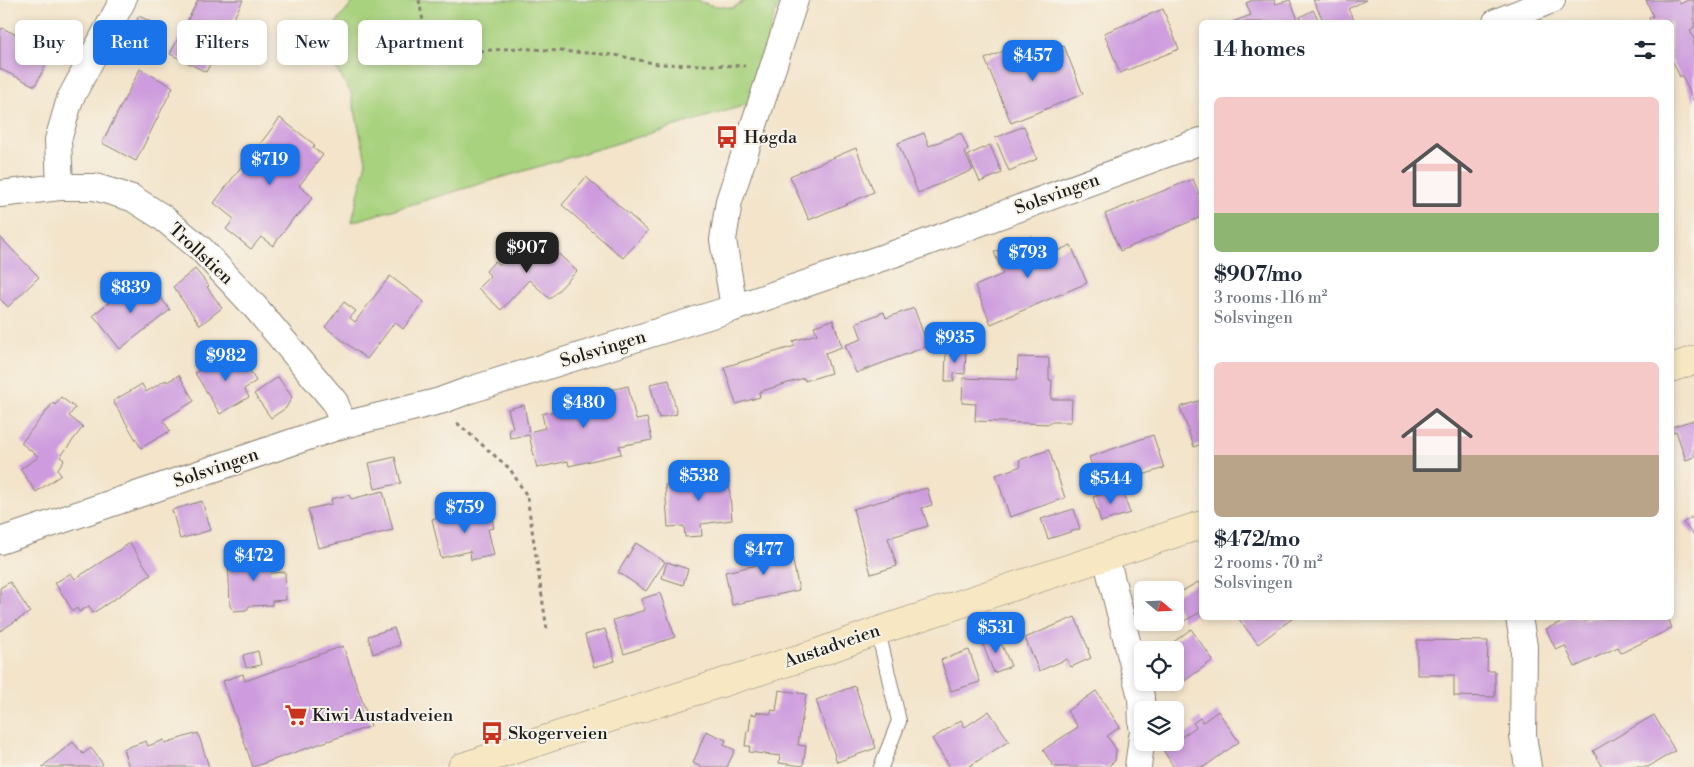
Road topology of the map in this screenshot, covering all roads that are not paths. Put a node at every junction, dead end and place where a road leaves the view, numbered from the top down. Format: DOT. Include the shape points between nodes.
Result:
graph roads {
  1 [pos="123,0"];
  2 [pos="795,0"];
  3 [pos="1552,0"];
  4 [pos="1501,20"];
  5 [pos="1199,142"];
  6 [pos="60,187"];
  7 [pos="0,194"];
  8 [pos="734,308"];
  9 [pos="1694,360"];
  10 [pos="1674,367"];
  11 [pos="343,425"];
  12 [pos="1199,526"];
  13 [pos="0,541"];
  14 [pos="1106,556"];
  15 [pos="1519,620"];
  16 [pos="878,631"];
  17 [pos="1141,701"];
  18 [pos="1140,751"];
  19 [pos="462,767"];
  20 [pos="881,767"];
  21 [pos="1138,767"];
  22 [pos="1528,767"];
  1 -- 6 [label="street" via="70,99 58,140"];
  2 -- 8 [label="street" via="729,201 724,240"];
  3 -- 4 [label="street"];
  5 -- 8 [label="street, Solsvingen" via="914,247"];
  6 -- 7 [label="street, Trollstien"];
  6 -- 11 [label="street, Trollstien" via="95,187 132,198 162,217 201,249 256,308 334,402"];
  8 -- 11 [label="street, Solsvingen" via="440,402"];
  9 -- 10 [label="main road"];
  11 -- 13 [label="street, Solsvingen"];
  12 -- 14 [label="main road, Austadveien"];
  14 -- 16 [label="main road, Austadveien"];
  14 -- 17 [label="street"];
  15 -- 22 [label="street" via="1524,646 1523,736"];
  16 -- 19 [label="main road, Austadveien"];
  16 -- 20 [label="lane" via="899,721"];
  18 -- 21 [label="street"];
}
